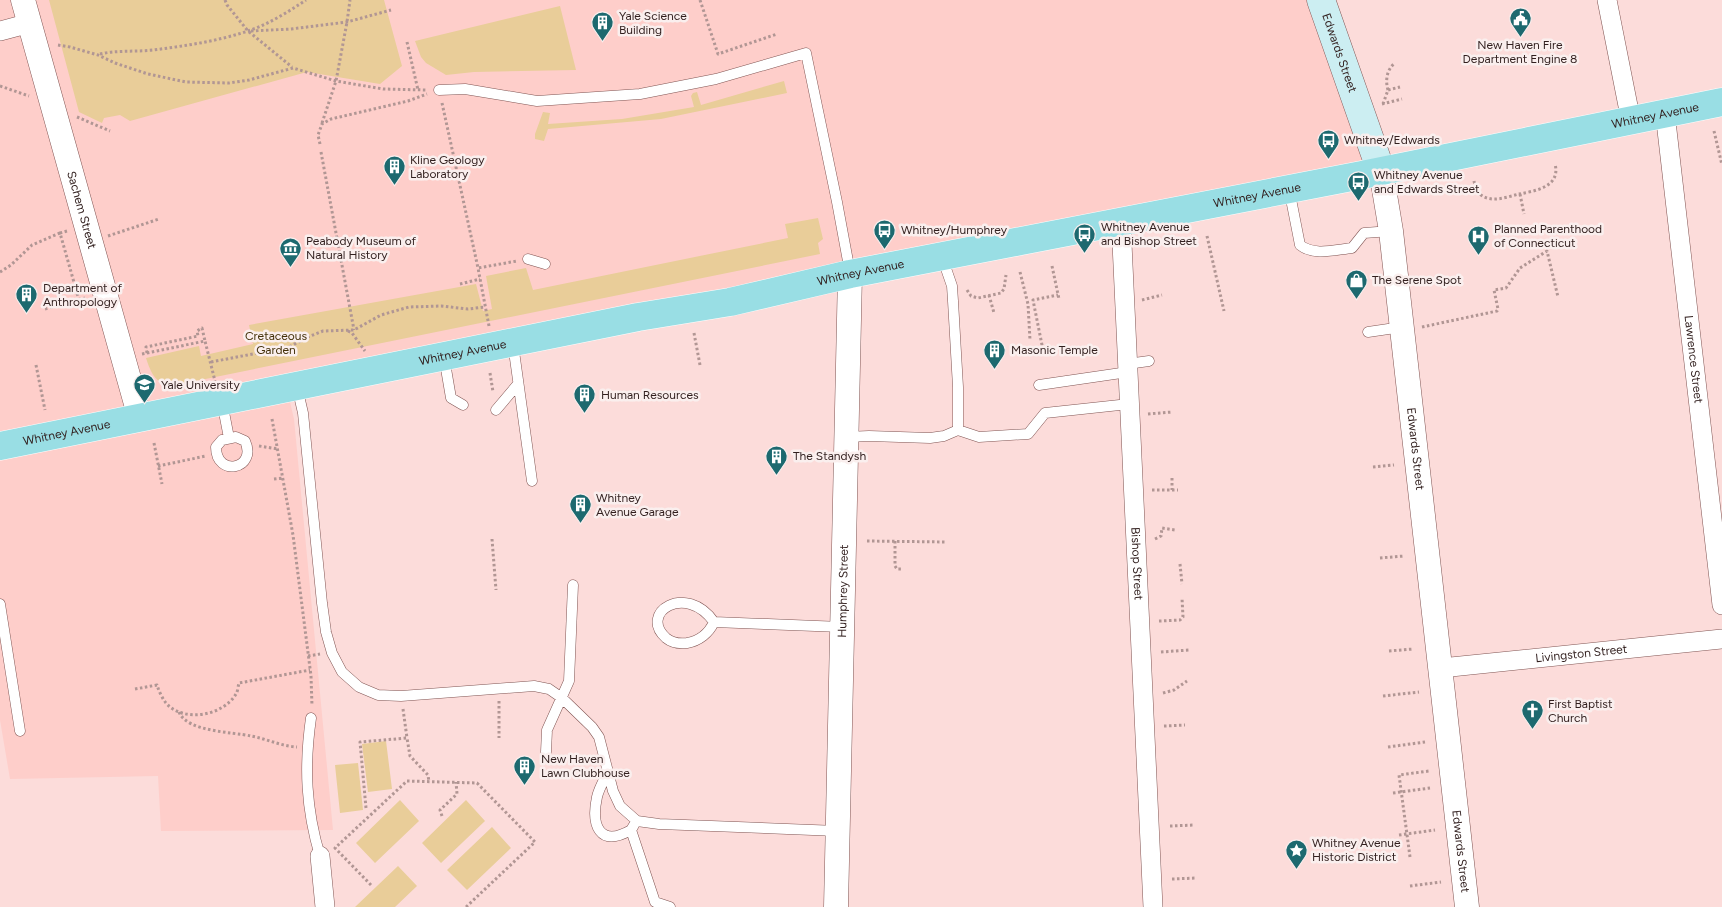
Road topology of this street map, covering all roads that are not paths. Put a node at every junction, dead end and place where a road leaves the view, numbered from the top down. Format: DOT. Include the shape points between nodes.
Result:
graph roads {
  1 [pos="23,0"];
  2 [pos="1321,0"];
  3 [pos="1607,0"];
  4 [pos="30,23"];
  5 [pos="0,31"];
  6 [pos="439,90"];
  7 [pos="1722,102"];
  8 [pos="1666,113"];
  9 [pos="1630,120"];
  10 [pos="1381,171"];
  11 [pos="1288,188"];
  12 [pos="1120,222"];
  13 [pos="1391,231"];
  14 [pos="942,256"];
  15 [pos="528,259"];
  16 [pos="545,264"];
  17 [pos="850,274"];
  18 [pos="1412,327"];
  19 [pos="1368,332"];
  20 [pos="512,343"];
  21 [pos="444,356"];
  22 [pos="1149,361"];
  23 [pos="1128,368"];
  24 [pos="518,384"];
  25 [pos="1038,385"];
  26 [pos="297,386"];
  27 [pos="218,392"];
  28 [pos="1129,404"];
  29 [pos="463,406"];
  30 [pos="496,410"];
  31 [pos="140,418"];
  32 [pos="958,430"];
  33 [pos="847,437"];
  34 [pos="229,438"];
  35 [pos="0,446"];
  36 [pos="532,481"];
  37 [pos="573,585"];
  38 [pos="0,604"];
  39 [pos="1722,605"];
  40 [pos="714,622"];
  41 [pos="842,627"];
  42 [pos="1722,639"];
  43 [pos="1441,668"];
  44 [pos="562,698"];
  45 [pos="312,718"];
  46 [pos="20,731"];
  47 [pos="546,752"];
  48 [pos="608,772"];
  49 [pos="634,825"];
  50 [pos="838,831"];
  51 [pos="320,856"];
  52 [pos="653,905"];
  53 [pos="325,907"];
  54 [pos="670,907"];
  55 [pos="836,907"];
  56 [pos="1153,907"];
  57 [pos="1467,907"];
  1 -- 4 [label="street, Sachem Street"];
  2 -- 10 [label="main road, Edwards Street"];
  3 -- 9 [label="street"];
  4 -- 5 [label="street"];
  4 -- 31 [label="street, Sachem Street"];
  6 -- 17 [label="lane" via="465,89 537,101 640,94 716,79 806,53"];
  7 -- 8 [label="main road, Whitney Avenue"];
  8 -- 9 [label="main road, Whitney Avenue"];
  8 -- 39 [label="street, Lawrence Street"];
  9 -- 10 [label="main road, Whitney Avenue"];
  10 -- 11 [label="main road, Whitney Avenue"];
  10 -- 13 [label="street, Edwards Street"];
  11 -- 12 [label="main road, Whitney Avenue"];
  11 -- 13 [label="lane" via="1300,245 1306,250 1352,248 1364,233"];
  12 -- 14 [label="main road, Whitney Avenue"];
  12 -- 23 [label="street, Bishop Street"];
  13 -- 18 [label="street, Edwards Street"];
  14 -- 17 [label="main road, Whitney Avenue"];
  14 -- 32 [label="lane" via="952,286"];
  15 -- 16 [label="lane"];
  17 -- 20 [label="main road, Whitney Avenue" via="730,302"];
  17 -- 33 [label="street, Humphrey Street"];
  18 -- 19 [label="lane"];
  18 -- 43 [label="street, Edwards Street"];
  20 -- 21 [label="main road, Whitney Avenue"];
  20 -- 24 [label="lane"];
  21 -- 26 [label="main road, Whitney Avenue"];
  21 -- 29 [label="lane" via="451,398"];
  22 -- 23 [label="lane"];
  23 -- 25 [label="lane"];
  23 -- 28 [label="street, Bishop Street"];
  24 -- 30 [label="lane"];
  24 -- 36 [label="lane"];
  26 -- 27 [label="main road, Whitney Avenue"];
  26 -- 44 [label="lane" via="326,632 342,672 359,687 378,695 534,686 549,689"];
  27 -- 31 [label="main road, Whitney Avenue"];
  27 -- 34 [label="lane"];
  28 -- 32 [label="lane" via="1045,414 1028,434 979,437"];
  28 -- 56 [label="street, Bishop Street"];
  31 -- 35 [label="main road, Whitney Avenue"];
  32 -- 33 [label="lane" via="930,438"];
  33 -- 41 [label="street, Humphrey Street"];
  34 -- 34 [label="lane" via="218,444 216,454 218,461 228,466 236,465 248,455 245,441"];
  37 -- 44 [label="lane" via="569,681"];
  38 -- 46 [label="lane"];
  40 -- 40 [label="lane" via="707,612 689,602 677,603 660,613 657,628 670,642 690,643 710,630"];
  40 -- 41 [label="lane"];
  41 -- 50 [label="street, Humphrey Street"];
  42 -- 43 [label="street, Livingston Street"];
  43 -- 57 [label="street, Edwards Street"];
  44 -- 47 [label="lane" via="547,730"];
  44 -- 48 [label="lane" via="599,737"];
  45 -- 51 [label="lane" via="307,748 307,785"];
  48 -- 49 [label="lane" via="620,806"];
  48 -- 49 [label="lane" via="597,795 594,817 598,829 611,837 623,834"];
  49 -- 50 [label="lane"];
  49 -- 52 [label="lane"];
  50 -- 55 [label="street, Humphrey Street"];
  51 -- 53 [label="street"];
  52 -- 54 [label="lane"];
}
